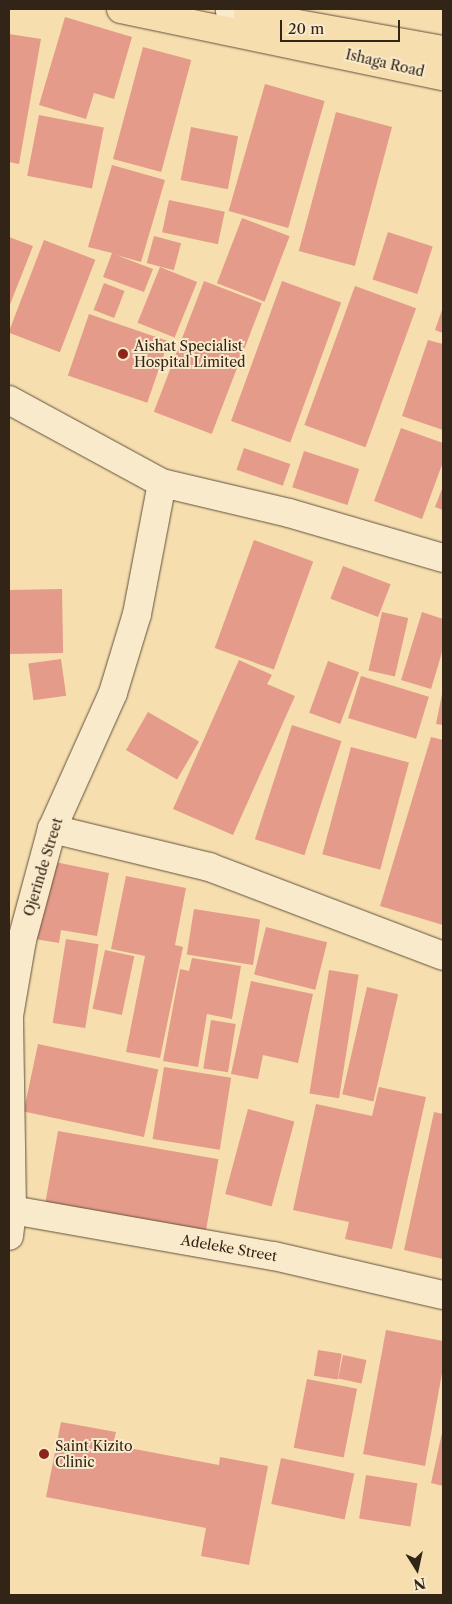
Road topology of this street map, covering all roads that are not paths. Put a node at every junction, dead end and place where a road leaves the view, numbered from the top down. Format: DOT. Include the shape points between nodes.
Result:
graph roads {
  1 [pos="121,9"];
  2 [pos="227,10"];
  3 [pos="443,50"];
  4 [pos="443,76"];
  5 [pos="9,400"];
  6 [pos="162,482"];
  7 [pos="443,558"];
  8 [pos="52,829"];
  9 [pos="443,956"];
  10 [pos="12,1210"];
  11 [pos="9,1236"];
  12 [pos="443,1296"];
  1 -- 4 [label="main road, Ishaga Road"];
  2 -- 3 [label="main road, Ishaga Road"];
  5 -- 6 [label="street"];
  6 -- 7 [label="street" via="289,513"];
  6 -- 8 [label="street, Ojerinde Street" via="137,614 113,693"];
  8 -- 9 [label="street" via="209,867"];
  8 -- 10 [label="street, Ojerinde Street" via="22,940 9,1016"];
  10 -- 11 [label="street, Ojerinde Street"];
  10 -- 12 [label="street, Adeleke Street" via="274,1256"];
}
